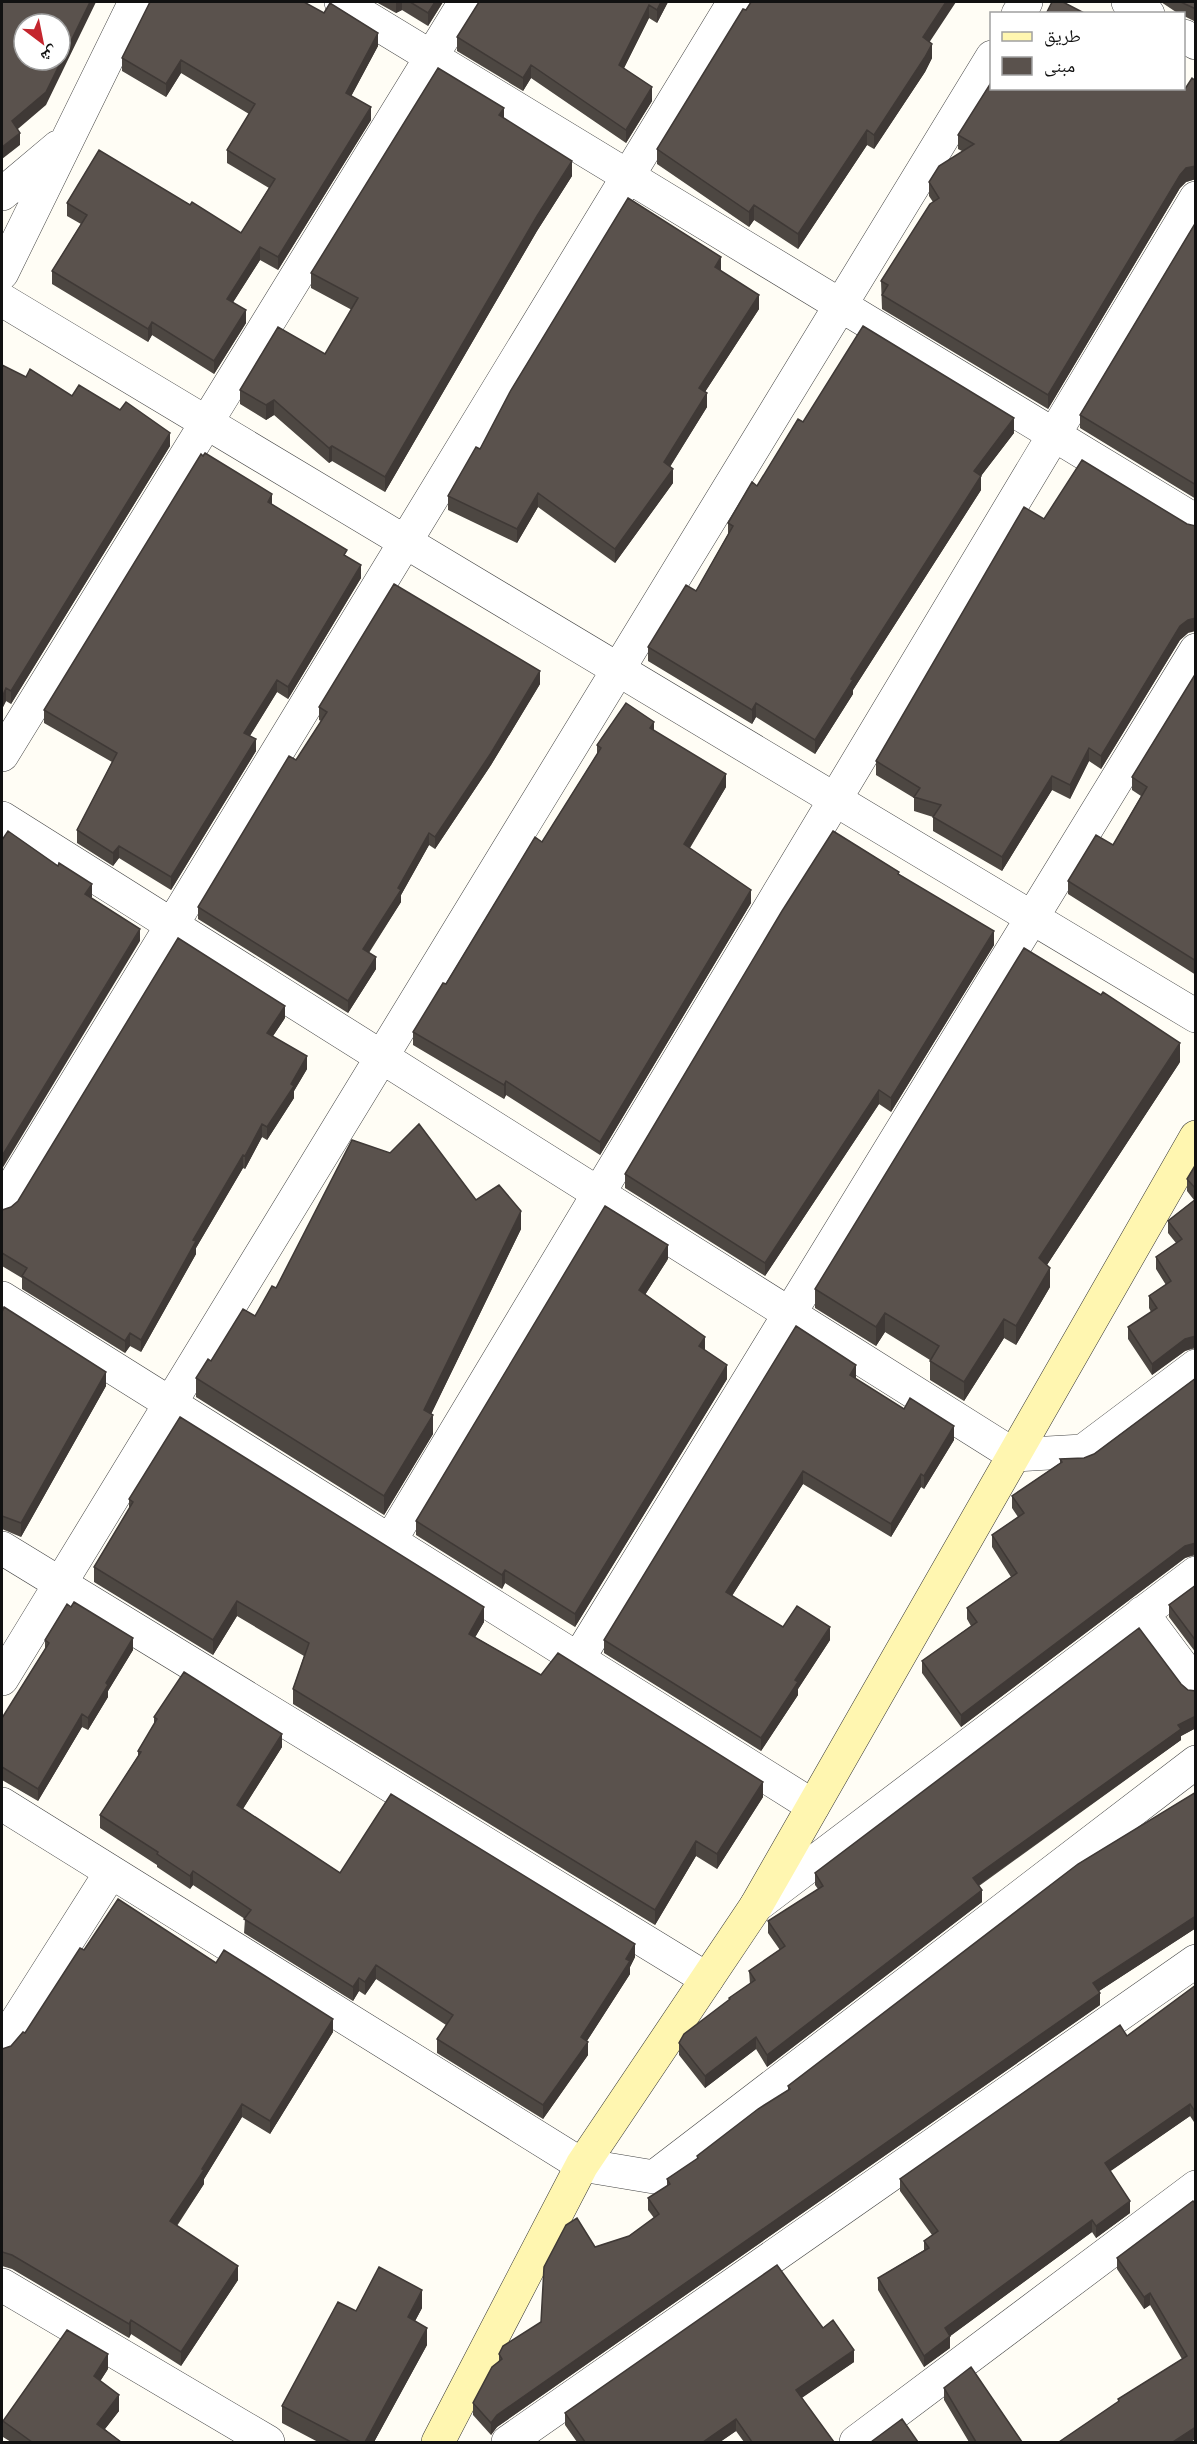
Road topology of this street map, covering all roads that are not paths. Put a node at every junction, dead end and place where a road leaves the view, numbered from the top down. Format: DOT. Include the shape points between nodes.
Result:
graph roads {
  1 [pos="135,2"];
  2 [pos="341,2"];
  3 [pos="465,2"];
  4 [pos="734,2"];
  5 [pos="1128,2"];
  6 [pos="1145,12"];
  7 [pos="431,56"];
  8 [pos="990,60"];
  9 [pos="67,139"];
  10 [pos="628,176"];
  11 [pos="2,194"];
  12 [pos="1196,198"];
  13 [pos="2,273"];
  14 [pos="2,300"];
  15 [pos="840,305"];
  16 [pos="206,422"];
  17 [pos="1053,435"];
  18 [pos="1196,521"];
  19 [pos="405,542"];
  20 [pos="1196,650"];
  21 [pos="618,669"];
  22 [pos="2,755"];
  23 [pos="835,800"];
  24 [pos="2,818"];
  25 [pos="1032,917"];
  26 [pos="171,925"];
  27 [pos="1196,1016"];
  28 [pos="381,1057"];
  29 [pos="1196,1137"];
  30 [pos="598,1194"];
  31 [pos="2,1204"];
  32 [pos="2,1298"];
  33 [pos="789,1314"];
  34 [pos="1196,1366"];
  35 [pos="169,1403"];
  36 [pos="1014,1455"];
  37 [pos="390,1541"];
  38 [pos="2,1548"];
  39 [pos="1196,1573"];
  40 [pos="60,1584"];
  41 [pos="1142,1613"];
  42 [pos="578,1659"];
  43 [pos="2,1679"];
  44 [pos="1196,1685"];
  45 [pos="1196,1762"];
  46 [pos="2,1804"];
  47 [pos="813,1806"];
  48 [pos="111,1872"];
  49 [pos="756,1906"];
  50 [pos="1196,1961"];
  51 [pos="707,1979"];
  52 [pos="2,2044"];
  53 [pos="582,2165"];
  54 [pos="1196,2187"];
  55 [pos="2,2285"];
  56 [pos="268,2442"];
  57 [pos="438,2442"];
  58 [pos="507,2442"];
  59 [pos="856,2442"];
  1 -- 9 [label="street"];
  2 -- 7 [label="street"];
  3 -- 7 [label="street"];
  4 -- 10 [label="street"];
  5 -- 6 [label="street"];
  7 -- 10 [label="street"];
  7 -- 16 [label="street"];
  8 -- 15 [label="street"];
  9 -- 11 [label="street"];
  9 -- 13 [label="street"];
  10 -- 15 [label="street"];
  10 -- 19 [label="street"];
  12 -- 17 [label="street"];
  14 -- 16 [label="street"];
  15 -- 17 [label="street"];
  15 -- 21 [label="street"];
  16 -- 19 [label="street"];
  16 -- 22 [label="street"];
  17 -- 18 [label="street"];
  17 -- 23 [label="street"];
  19 -- 21 [label="street"];
  19 -- 26 [label="street"];
  20 -- 25 [label="street"];
  21 -- 23 [label="street"];
  21 -- 28 [label="street"];
  23 -- 25 [label="street"];
  23 -- 30 [label="street"];
  24 -- 26 [label="street"];
  25 -- 27 [label="street"];
  25 -- 33 [label="street"];
  26 -- 28 [label="street"];
  26 -- 31 [label="street"];
  28 -- 30 [label="street"];
  28 -- 35 [label="street"];
  29 -- 36 [label="main road"];
  30 -- 33 [label="street"];
  30 -- 37 [label="street"];
  32 -- 35 [label="street"];
  33 -- 36 [label="street"];
  33 -- 42 [label="street"];
  34 -- 36 [label="street" via="1083,1450"];
  35 -- 37 [label="street"];
  35 -- 40 [label="street"];
  36 -- 47 [label="main road"];
  37 -- 42 [label="street"];
  38 -- 40 [label="street"];
  39 -- 41 [label="street"];
  40 -- 43 [label="street"];
  40 -- 51 [label="street"];
  41 -- 44 [label="street"];
  41 -- 49 [label="street"];
  42 -- 47 [label="street"];
  45 -- 53 [label="street" via="654,2176"];
  46 -- 48 [label="street"];
  47 -- 49 [label="main road"];
  48 -- 52 [label="street"];
  48 -- 53 [label="street"];
  49 -- 51 [label="main road"];
  50 -- 58 [label="street"];
  51 -- 53 [label="main road"];
  53 -- 57 [label="main road"];
  54 -- 59 [label="street"];
  55 -- 56 [label="street"];
}
